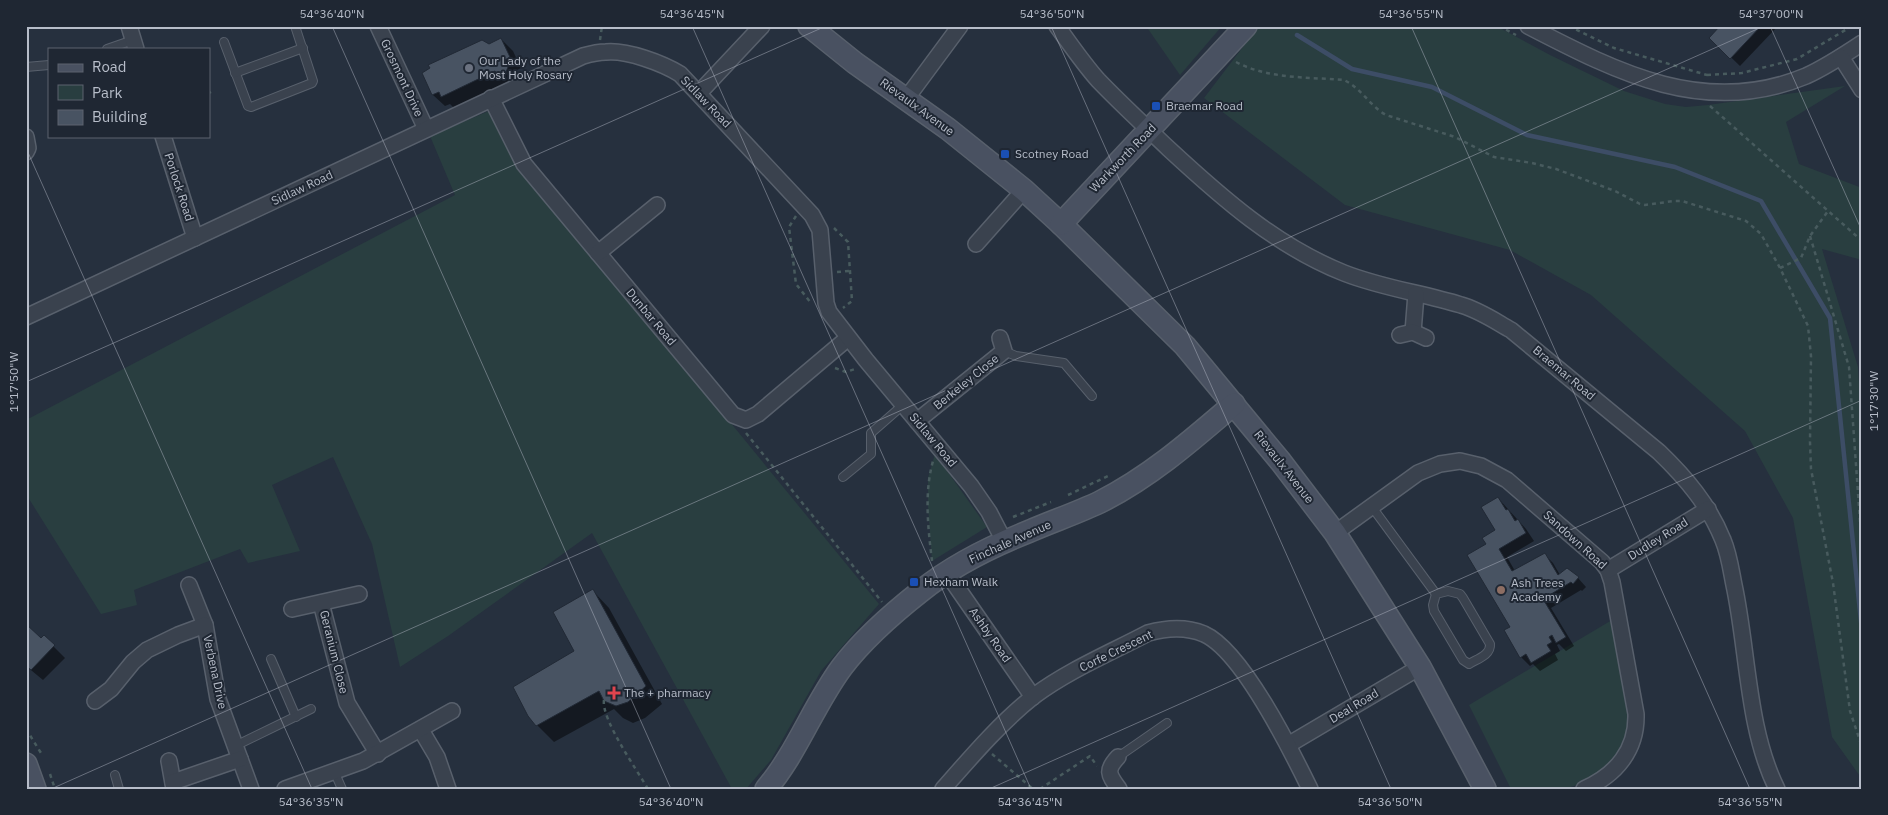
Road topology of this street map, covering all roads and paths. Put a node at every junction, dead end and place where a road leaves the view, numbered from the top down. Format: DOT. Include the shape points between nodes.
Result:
graph roads {
  1 [pos="295,26"];
  2 [pos="378,26"];
  3 [pos="762,26"];
  4 [pos="809,26"];
  5 [pos="960,26"];
  6 [pos="1056,26"];
  7 [pos="1246,26"];
  8 [pos="1528,26"];
  9 [pos="1569,26"];
  10 [pos="1852,26"];
  11 [pos="132,38"];
  12 [pos="224,42"];
  13 [pos="1862,43"];
  14 [pos="109,48"];
  15 [pos="303,48"];
  16 [pos="1221,54"];
  17 [pos="1841,57"];
  18 [pos="48,65"];
  19 [pos="26,67"];
  20 [pos="235,72"];
  21 [pos="1707,75"];
  22 [pos="1862,90"];
  23 [pos="1706,92"];
  24 [pos="699,93"];
  25 [pos="491,98"];
  26 [pos="906,99"];
  27 [pos="1142,123"];
  28 [pos="426,129"];
  29 [pos="26,137"];
  30 [pos="164,138"];
  31 [pos="26,152"];
  32 [pos="1024,190"];
  33 [pos="657,205"];
  34 [pos="805,207"];
  35 [pos="1828,211"];
  36 [pos="817,222"];
  37 [pos="1061,224"];
  38 [pos="1810,236"];
  39 [pos="195,238"];
  40 [pos="1862,241"];
  41 [pos="976,244"];
  42 [pos="598,253"];
  43 [pos="1780,268"];
  44 [pos="1416,294"];
  45 [pos="831,315"];
  46 [pos="26,317"];
  47 [pos="1413,335"];
  48 [pos="848,338"];
  49 [pos="1002,344"];
  50 [pos="822,360"];
  51 [pos="866,360"];
  52 [pos="1092,396"];
  53 [pos="1234,404"];
  54 [pos="903,405"];
  55 [pos="746,420"];
  56 [pos="917,421"];
  57 [pos="935,454"];
  58 [pos="843,477"];
  59 [pos="1372,507"];
  60 [pos="1708,509"];
  61 [pos="1335,533"];
  62 [pos="1004,542"];
  63 [pos="1862,549"];
  64 [pos="939,567"];
  65 [pos="1608,570"];
  66 [pos="189,584"];
  67 [pos="359,594"];
  68 [pos="1436,594"];
  69 [pos="322,602"];
  70 [pos="292,609"];
  71 [pos="892,615"];
  72 [pos="205,625"];
  73 [pos="271,659"];
  74 [pos="1420,666"];
  75 [pos="1033,697"];
  76 [pos="604,700"];
  77 [pos="95,701"];
  78 [pos="311,709"];
  79 [pos="452,711"];
  80 [pos="296,717"];
  81 [pos="1167,723"];
  82 [pos="421,730"];
  83 [pos="982,745"];
  84 [pos="1288,745"];
  85 [pos="1862,746"];
  86 [pos="238,753"];
  87 [pos="378,754"];
  88 [pos="1118,757"];
  89 [pos="169,761"];
  90 [pos="26,764"];
  91 [pos="334,771"];
  92 [pos="116,775"];
  93 [pos="1110,775"];
  94 [pos="173,785"];
  95 [pos="35,789"];
  96 [pos="119,789"];
  97 [pos="251,789"];
  98 [pos="285,789"];
  99 [pos="342,789"];
  100 [pos="448,789"];
  101 [pos="648,789"];
  102 [pos="766,789"];
  103 [pos="943,789"];
  104 [pos="1033,789"];
  105 [pos="1040,789"];
  106 [pos="1118,789"];
  107 [pos="1310,789"];
  108 [pos="1484,789"];
  109 [pos="1584,789"];
  110 [pos="1777,789"];
  1 -- 15 [label="lane"];
  2 -- 28 [label="street, Grosmont Drive"];
  3 -- 24 [label="street"];
  4 -- 26 [label="street, Rievaulx Avenue"];
  5 -- 26 [label="street"];
  6 -- 27 [label="street, Braemar Road" via="1098,79"];
  7 -- 16 [label="street, Warkworth Road"];
  8 -- 23 [label="street" via="1578,52 1656,84"];
  9 -- 21 [label="path" via="1614,48"];
  10 -- 21 [label="path" via="1798,59 1742,72"];
  11 -- 14 [label="lane"];
  12 -- 20 [label="lane"];
  13 -- 17 [label="street"];
  15 -- 20 [label="lane"];
  15 -- 20 [label="lane" via="312,84 250,107"];
  16 -- 27 [label="street, Warkworth Road"];
  16 -- 43 [label="path" via="1248,68 1282,75 1344,80 1386,115 1456,137 1494,157 1556,169 1615,190 1640,204 1674,200 1746,221 1761,234"];
  17 -- 22 [label="street"];
  17 -- 23 [label="street" via="1805,76 1777,85 1748,91"];
  18 -- 19 [label="lane"];
  21 -- 23 [label="path"];
  23 -- 35 [label="path" via="1710,108"];
  24 -- 25 [label="street, Sidlaw Road" via="671,69 621,53 607,52 583,56"];
  24 -- 34 [label="street, Sidlaw Road"];
  25 -- 28 [label="street, Sidlaw Road"];
  25 -- 42 [label="street, Dunbar Road" via="524,164"];
  26 -- 32 [label="street, Rievaulx Avenue"];
  27 -- 37 [label="street, Warkworth Road"];
  27 -- 44 [label="street, Braemar Road" via="1220,194 1292,247 1344,273"];
  28 -- 39 [label="street, Sidlaw Road"];
  29 -- 31 [label="street"];
  30 -- 39 [label="street, Porlock Road"];
  32 -- 37 [label="street, Rievaulx Avenue"];
  32 -- 41 [label="street"];
  33 -- 42 [label="street"];
  34 -- 36 [label="street, Sidlaw Road"];
  34 -- 45 [label="path" via="789,227 796,284 818,311"];
  35 -- 38 [label="path"];
  35 -- 40 [label="path"];
  36 -- 45 [label="street, Sidlaw Road" via="826,303"];
  36 -- 45 [label="path" via="831,224 848,242 852,301"];
  37 -- 53 [label="street, Rievaulx Avenue" via="1185,346"];
  38 -- 43 [label="path" via="1801,258"];
  38 -- 63 [label="path" via="1849,367"];
  39 -- 46 [label="street, Sidlaw Road"];
  42 -- 55 [label="street, Dunbar Road" via="733,415"];
  43 -- 85 [label="path" via="1808,326 1811,469 1833,583 1850,711"];
  44 -- 47 [label="street"];
  44 -- 60 [label="street, Braemar Road" via="1462,305 1511,330 1659,452 1681,473"];
  45 -- 48 [label="street, Sidlaw Road"];
  48 -- 50 [label="street"];
  48 -- 51 [label="street, Sidlaw Road"];
  49 -- 52 [label="lane" via="1016,356 1064,363"];
  49 -- 56 [label="street, Berkeley Close"];
  50 -- 51 [label="path" via="831,368 846,372"];
  50 -- 55 [label="street" via="758,414"];
  51 -- 54 [label="street, Sidlaw Road"];
  53 -- 61 [label="street, Rievaulx Avenue"];
  53 -- 62 [label="street, Finchale Avenue" via="1177,452 1128,486 1071,515"];
  54 -- 56 [label="street, Sidlaw Road"];
  54 -- 58 [label="lane" via="870,433 871,454"];
  55 -- 71 [label="path" via="745,432"];
  56 -- 62 [label="street, Sidlaw Road" via="971,486"];
  57 -- 64 [label="path" via="928,477 929,538"];
  59 -- 61 [label="street, Sandown Road"];
  59 -- 65 [label="street, Sandown Road" via="1430,467 1451,461 1469,462 1507,480"];
  59 -- 68 [label="lane"];
  60 -- 65 [label="street, Dudley Road"];
  60 -- 110 [label="street, Braemar Road" via="1724,542 1759,742"];
  61 -- 74 [label="street, Rievaulx Avenue"];
  62 -- 64 [label="street, Finchale Avenue" via="973,557"];
  64 -- 71 [label="street, Finchale Avenue" via="922,589"];
  64 -- 75 [label="street, Ashby Road"];
  65 -- 109 [label="street, Sandown Road" via="1637,725 1626,757 1607,776"];
  66 -- 72 [label="street, Verbena Drive"];
  67 -- 69 [label="street, Geranium Close"];
  68 -- 68 [label="lane" via="1434,611 1463,660 1469,664 1488,653 1488,639 1460,594 1448,591"];
  69 -- 70 [label="street, Geranium Close"];
  69 -- 87 [label="street, Geranium Close" via="347,703"];
  71 -- 102 [label="street, Finchale Avenue" via="842,667 792,752"];
  72 -- 77 [label="street" via="148,650"];
  72 -- 86 [label="street, Verbena Drive" via="218,699"];
  73 -- 80 [label="lane"];
  74 -- 84 [label="street, Deal Road"];
  74 -- 108 [label="street, Rievaulx Avenue"];
  75 -- 83 [label="street, Corfe Crescent"];
  75 -- 84 [label="street, Corfe Crescent" via="1078,669 1148,634 1179,628 1213,640 1229,653"];
  76 -- 101 [label="path" via="603,706 617,738"];
  78 -- 80 [label="lane"];
  79 -- 82 [label="street"];
  80 -- 86 [label="lane"];
  81 -- 88 [label="lane"];
  82 -- 87 [label="street"];
  82 -- 100 [label="street" via="438,757"];
  83 -- 103 [label="street, Corfe Crescent"];
  83 -- 104 [label="path"];
  84 -- 107 [label="street, Corfe Crescent"];
  86 -- 94 [label="street"];
  86 -- 97 [label="street, Verbena Drive"];
  87 -- 91 [label="street"];
  88 -- 93 [label="street" via="1109,769"];
  89 -- 94 [label="street"];
  90 -- 95 [label="street"];
  91 -- 98 [label="street"];
  91 -- 99 [label="lane"];
  92 -- 96 [label="lane"];
  93 -- 105 [label="path" via="1101,772 1090,756"];
  93 -- 106 [label="street"];
}
